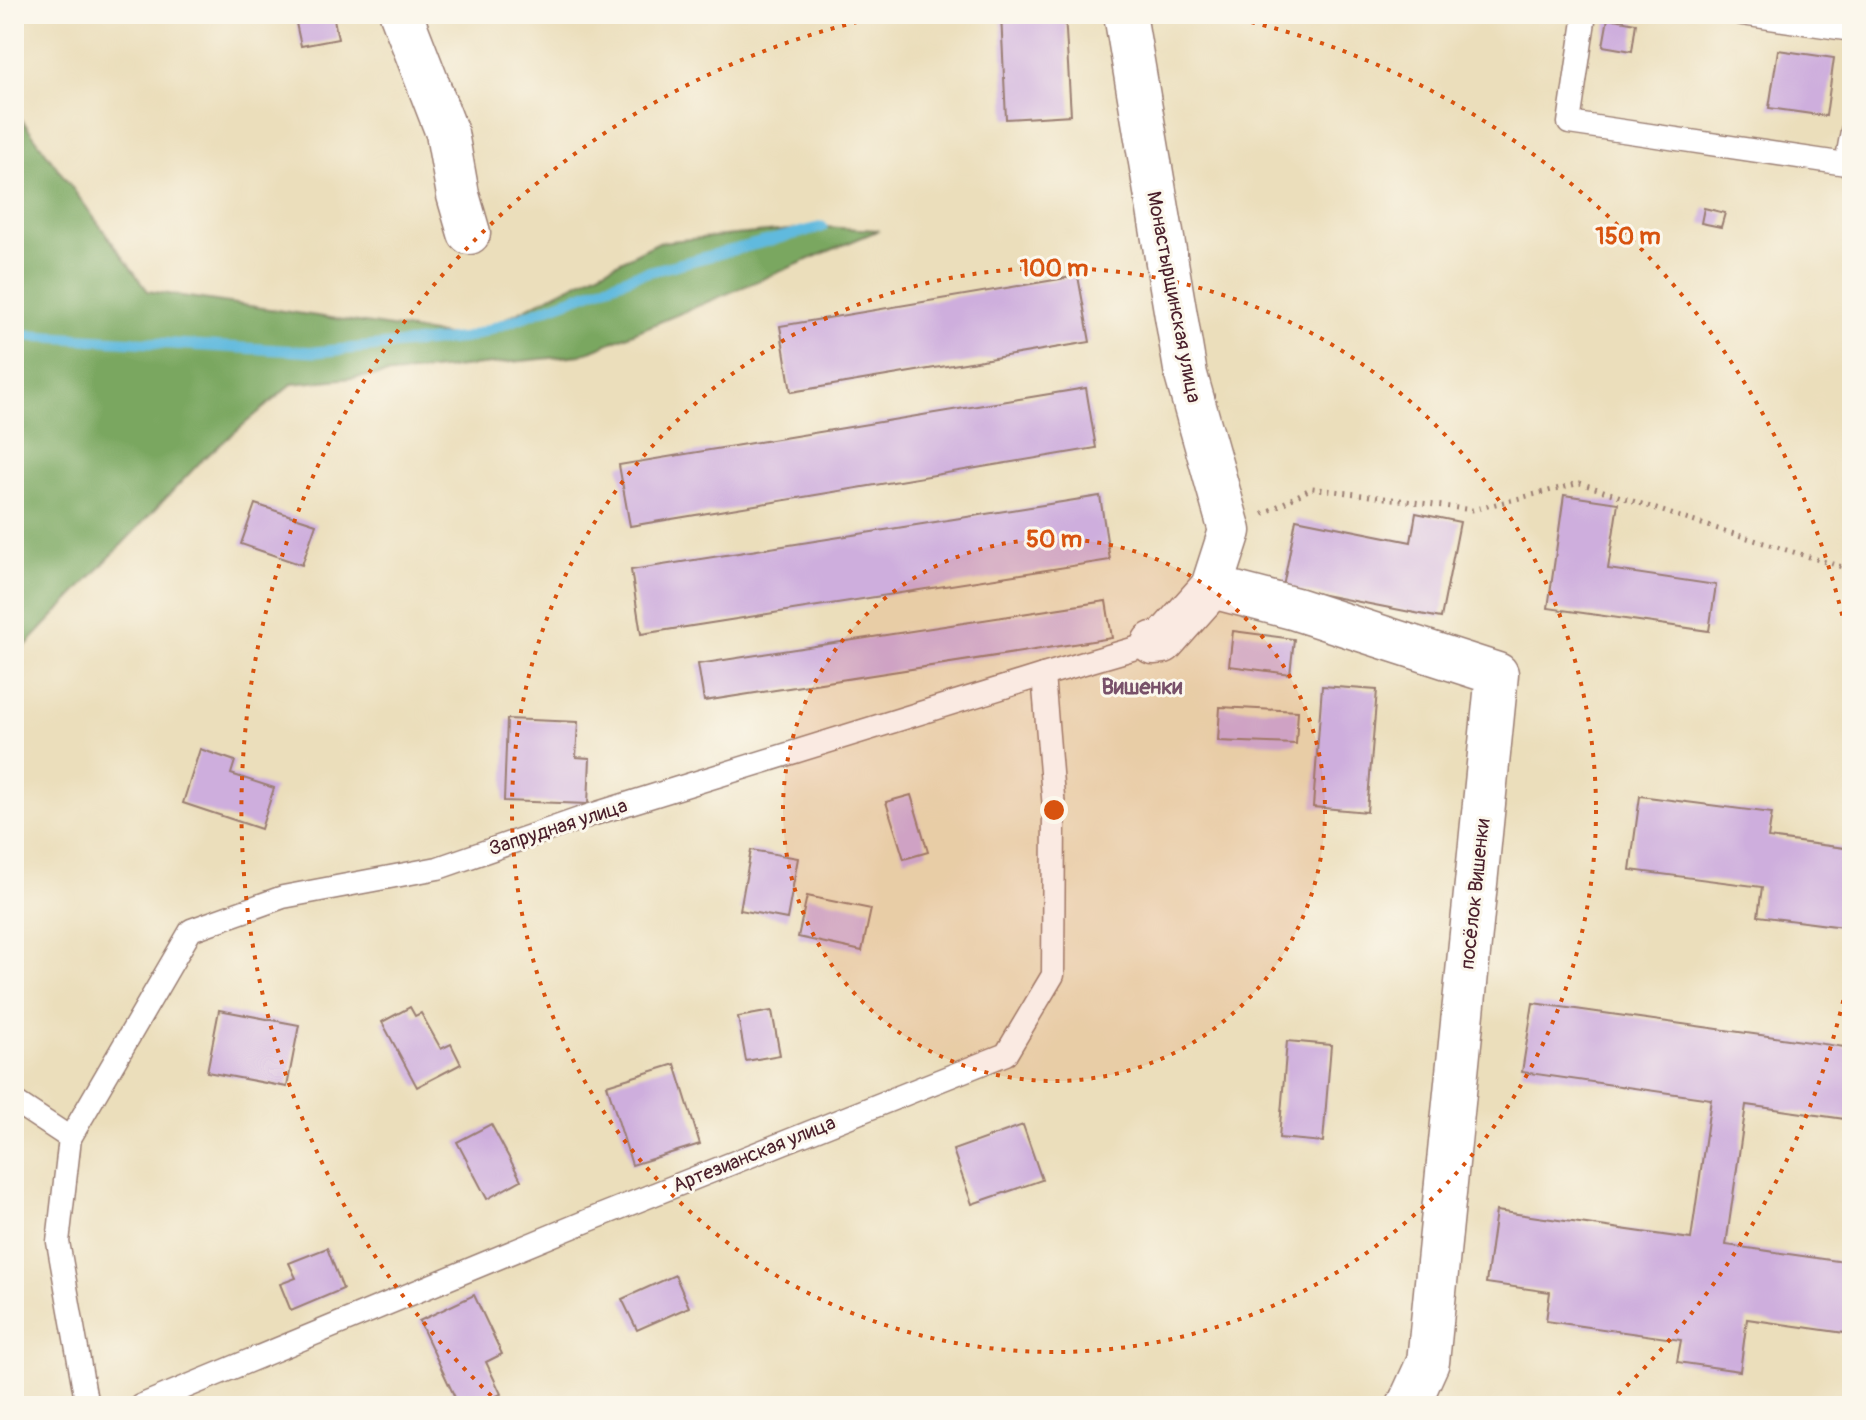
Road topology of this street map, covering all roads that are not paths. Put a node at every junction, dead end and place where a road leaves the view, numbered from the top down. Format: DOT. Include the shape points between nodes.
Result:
graph roads {
  1 [pos="401,14"];
  2 [pos="1125,14"];
  3 [pos="1585,14"];
  4 [pos="1742,14"];
  5 [pos="1852,30"];
  6 [pos="1852,131"];
  7 [pos="469,233"];
  8 [pos="1212,587"];
  9 [pos="1153,643"];
  10 [pos="1043,675"];
  11 [pos="14,1101"];
  12 [pos="70,1138"];
  13 [pos="87,1406"];
  14 [pos="140,1406"];
  15 [pos="1408,1406"];
  1 -- 7 [label="street" via="447,133"];
  2 -- 8 [label="street, Монастырщинская улица" via="1186,375 1230,531"];
  3 -- 6 [label="lane" via="1569,123 1846,164"];
  4 -- 5 [label="lane"];
  8 -- 9 [label="street" via="1163,642"];
  8 -- 15 [label="street, посёлок Вишенки" via="1497,674 1428,1362"];
  9 -- 10 [label="lane, Запрудная улица"];
  10 -- 12 [label="lane, Запрудная улица" via="438,868 283,897 191,930"];
  10 -- 14 [label="lane, Артезианская улица" via="1054,809 1053,975 1006,1054"];
  11 -- 12 [label="lane"];
  12 -- 13 [label="lane" via="58,1242"];
}
